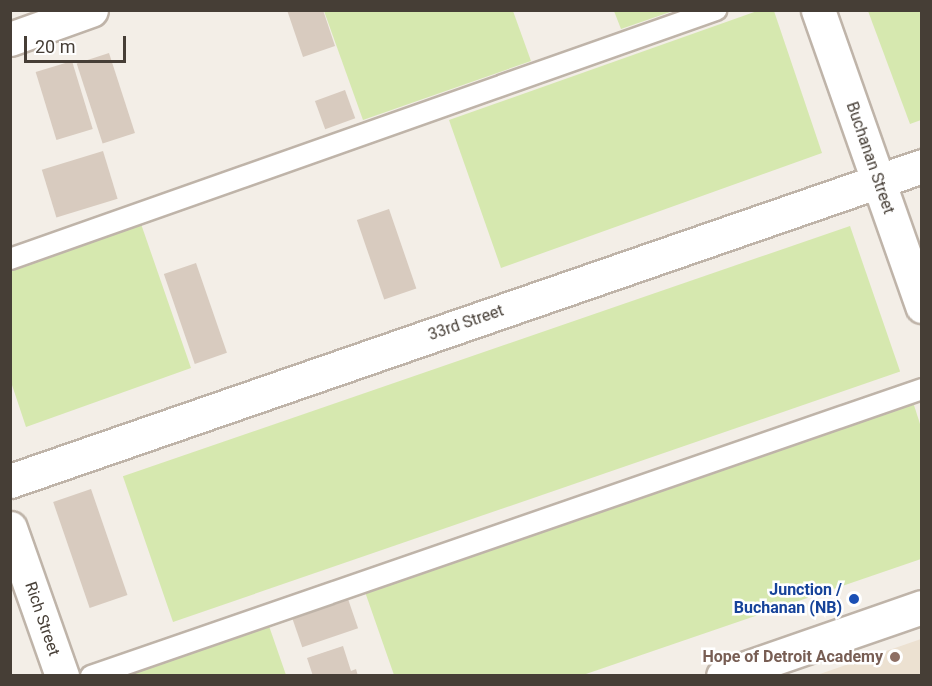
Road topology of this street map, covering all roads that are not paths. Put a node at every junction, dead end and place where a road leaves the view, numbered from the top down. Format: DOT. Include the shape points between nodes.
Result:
graph roads {
  1 [pos="91,10"];
  2 [pos="716,10"];
  3 [pos="818,10"];
  4 [pos="10,39"];
  5 [pos="921,166"];
  6 [pos="878,181"];
  7 [pos="10,259"];
  8 [pos="921,306"];
  9 [pos="921,389"];
  10 [pos="10,481"];
  11 [pos="10,528"];
  12 [pos="921,607"];
  13 [pos="62,675"];
  14 [pos="91,675"];
  15 [pos="723,675"];
  1 -- 4 [label="street"];
  2 -- 7 [label="lane"];
  3 -- 6 [label="street, Buchanan Street"];
  5 -- 6 [label="street, 33rd Street"];
  6 -- 8 [label="street, Buchanan Street"];
  6 -- 10 [label="street, 33rd Street"];
  9 -- 14 [label="lane"];
  11 -- 13 [label="street, Rich Street"];
  12 -- 15 [label="street"];
}
